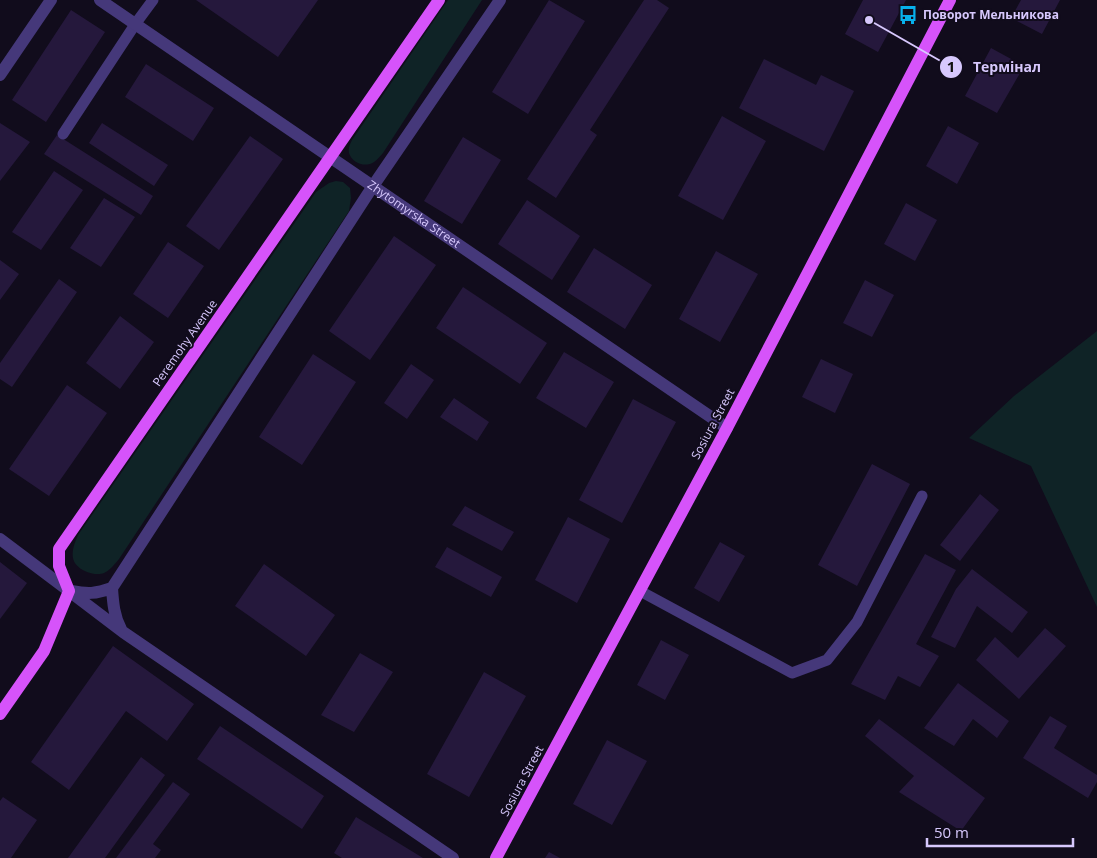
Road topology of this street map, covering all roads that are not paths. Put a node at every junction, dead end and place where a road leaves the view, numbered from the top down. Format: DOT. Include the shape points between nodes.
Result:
graph roads {
  1 [pos="50,0"];
  2 [pos="100,0"];
  3 [pos="153,0"];
  4 [pos="439,0"];
  5 [pos="500,0"];
  6 [pos="950,0"];
  7 [pos="136,24"];
  8 [pos="0,75"];
  9 [pos="63,134"];
  10 [pos="331,157"];
  11 [pos="373,186"];
  12 [pos="727,428"];
  13 [pos="922,496"];
  14 [pos="0,539"];
  15 [pos="112,588"];
  16 [pos="69,591"];
  17 [pos="640,591"];
  18 [pos="123,632"];
  19 [pos="0,714"];
  20 [pos="454,858"];
  21 [pos="496,858"];
  1 -- 8 [label="street"];
  2 -- 7 [label="street, Zhytomyrska Street"];
  3 -- 7 [label="lane"];
  4 -- 10 [label="main road, Peremohy Avenue"];
  5 -- 11 [label="street"];
  6 -- 12 [label="main road, Sosiura Street"];
  7 -- 9 [label="lane"];
  7 -- 10 [label="street, Zhytomyrska Street"];
  10 -- 11 [label="street, Zhytomyrska Street"];
  10 -- 16 [label="main road, Peremohy Avenue" via="59,550 59,566"];
  11 -- 12 [label="street, Zhytomyrska Street"];
  11 -- 15 [label="street"];
  12 -- 17 [label="main road, Sosiura Street"];
  13 -- 17 [label="lane" via="857,622 827,660 792,673"];
  14 -- 16 [label="street"];
  15 -- 16 [label="street" via="88,594"];
  15 -- 18 [label="street" via="114,612"];
  16 -- 18 [label="street"];
  16 -- 19 [label="main road" via="44,651"];
  17 -- 21 [label="main road, Sosiura Street"];
  18 -- 20 [label="street"];
}
